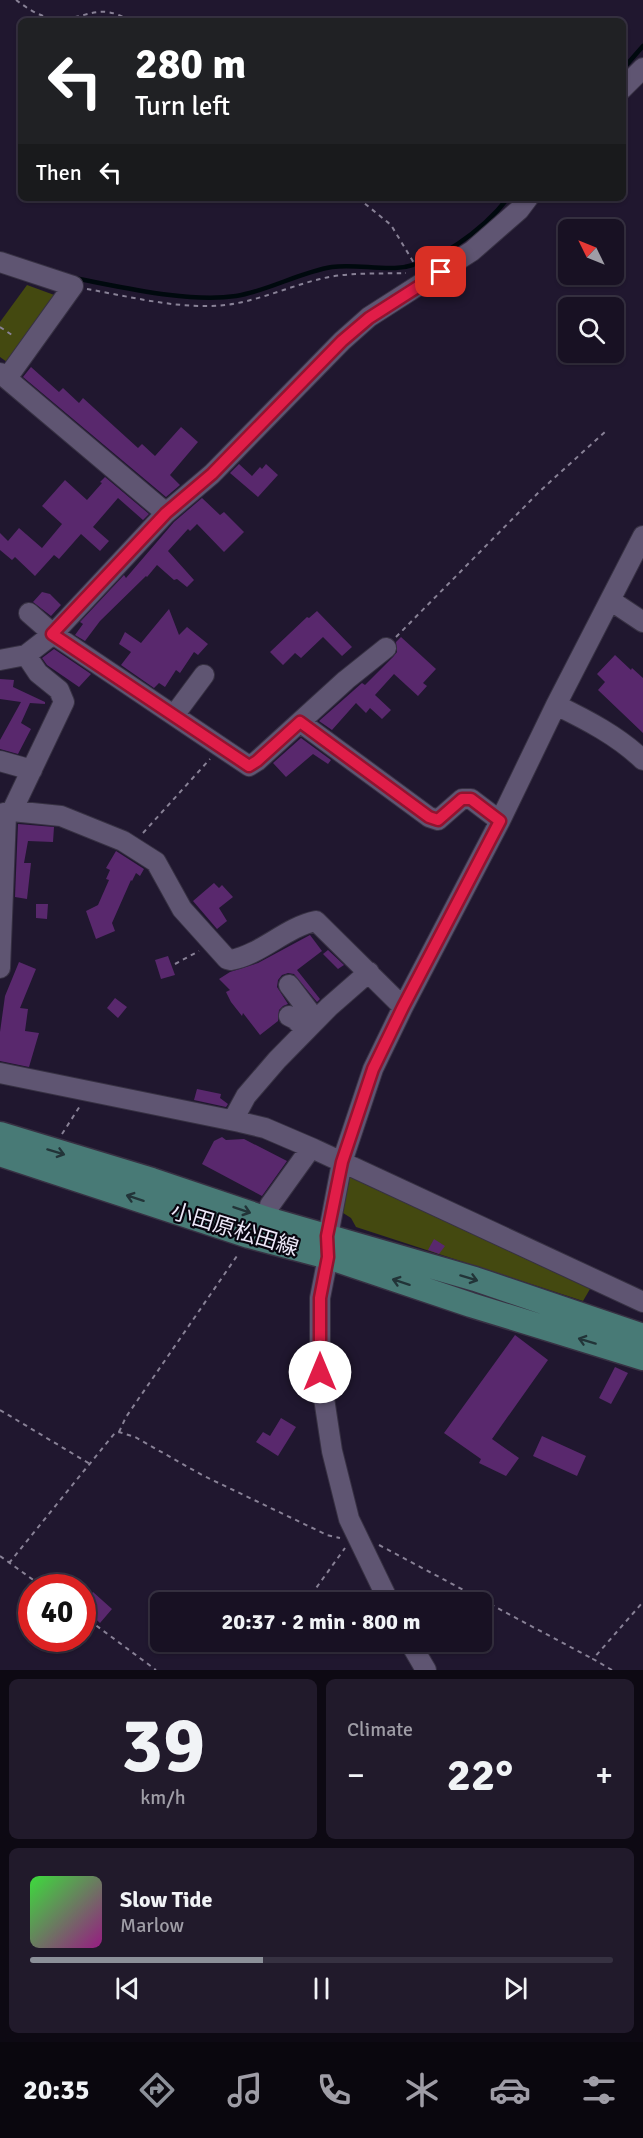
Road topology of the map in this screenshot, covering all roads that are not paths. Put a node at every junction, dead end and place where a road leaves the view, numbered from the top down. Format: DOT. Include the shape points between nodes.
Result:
graph roads {
  1 [pos="643,68"];
  2 [pos="626,85"];
  3 [pos="526,201"];
  4 [pos="0,262"];
  5 [pos="4,376"];
  6 [pos="166,513"];
  7 [pos="643,536"];
  8 [pos="610,600"];
  9 [pos="29,613"];
  10 [pos="643,622"];
  11 [pos="52,634"];
  12 [pos="386,648"];
  13 [pos="26,655"];
  14 [pos="0,660"];
  15 [pos="204,675"];
  16 [pos="556,705"];
  17 [pos="175,714"];
  18 [pos="300,722"];
  19 [pos="643,760"];
  20 [pos="0,761"];
  21 [pos="32,770"];
  22 [pos="6,813"];
  23 [pos="500,821"];
  24 [pos="0,968"];
  25 [pos="369,972"];
  26 [pos="289,986"];
  27 [pos="403,1007"];
  28 [pos="289,1016"];
  29 [pos="310,1025"];
  30 [pos="0,1073"];
  31 [pos="233,1120"];
  32 [pos="0,1134"];
  33 [pos="311,1148"];
  34 [pos="0,1154"];
  35 [pos="342,1162"];
  36 [pos="270,1205"];
  37 [pos="328,1247"];
  38 [pos="643,1302"];
  39 [pos="643,1336"];
  40 [pos="643,1358"];
  41 [pos="383,1592"];
  42 [pos="415,1652"];
  43 [pos="426,1670"];
  1 -- 2 [label="street"];
  3 -- 6 [label="street" via="472,251 369,318 342,341 212,474"];
  4 -- 5 [label="street" via="73,286"];
  5 -- 6 [label="street"];
  6 -- 11 [label="street"];
  7 -- 8 [label="street"];
  8 -- 10 [label="street"];
  8 -- 16 [label="street"];
  9 -- 11 [label="street"];
  11 -- 13 [label="street"];
  11 -- 17 [label="street"];
  12 -- 18 [label="street"];
  13 -- 14 [label="street"];
  13 -- 21 [label="street" via="38,673 59,690 64,702"];
  15 -- 17 [label="street"];
  16 -- 19 [label="street" via="589,721"];
  16 -- 23 [label="street"];
  17 -- 18 [label="street" via="249,766"];
  18 -- 23 [label="street" via="429,817 438,820 462,799 471,799"];
  20 -- 21 [label="street"];
  21 -- 22 [label="street"];
  22 -- 24 [label="street"];
  22 -- 25 [label="street" via="61,816 92,827 156,862 182,909 227,959 316,921"];
  23 -- 27 [label="street"];
  25 -- 27 [label="street"];
  25 -- 29 [label="street"];
  26 -- 29 [label="street"];
  27 -- 35 [label="street" via="373,1069"];
  28 -- 29 [label="street"];
  29 -- 31 [label="street" via="246,1096"];
  30 -- 31 [label="street"];
  31 -- 33 [label="street" via="265,1128"];
  32 -- 37 [label="main road, 小田原松田線, one-way"];
  33 -- 35 [label="street"];
  33 -- 36 [label="street"];
  37 -- 34 [label="main road, 小田原松田線, one-way" via="249,1236"];
  35 -- 37 [label="street"];
  35 -- 38 [label="street"];
  37 -- 39 [label="main road, 小田原松田線, one-way" via="475,1279"];
  40 -- 37 [label="main road, 小田原松田線, one-way" via="471,1305"];
  37 -- 41 [label="street" via="320,1298 320,1372 332,1451 353,1537"];
  42 -- 43 [label="street"];
}
